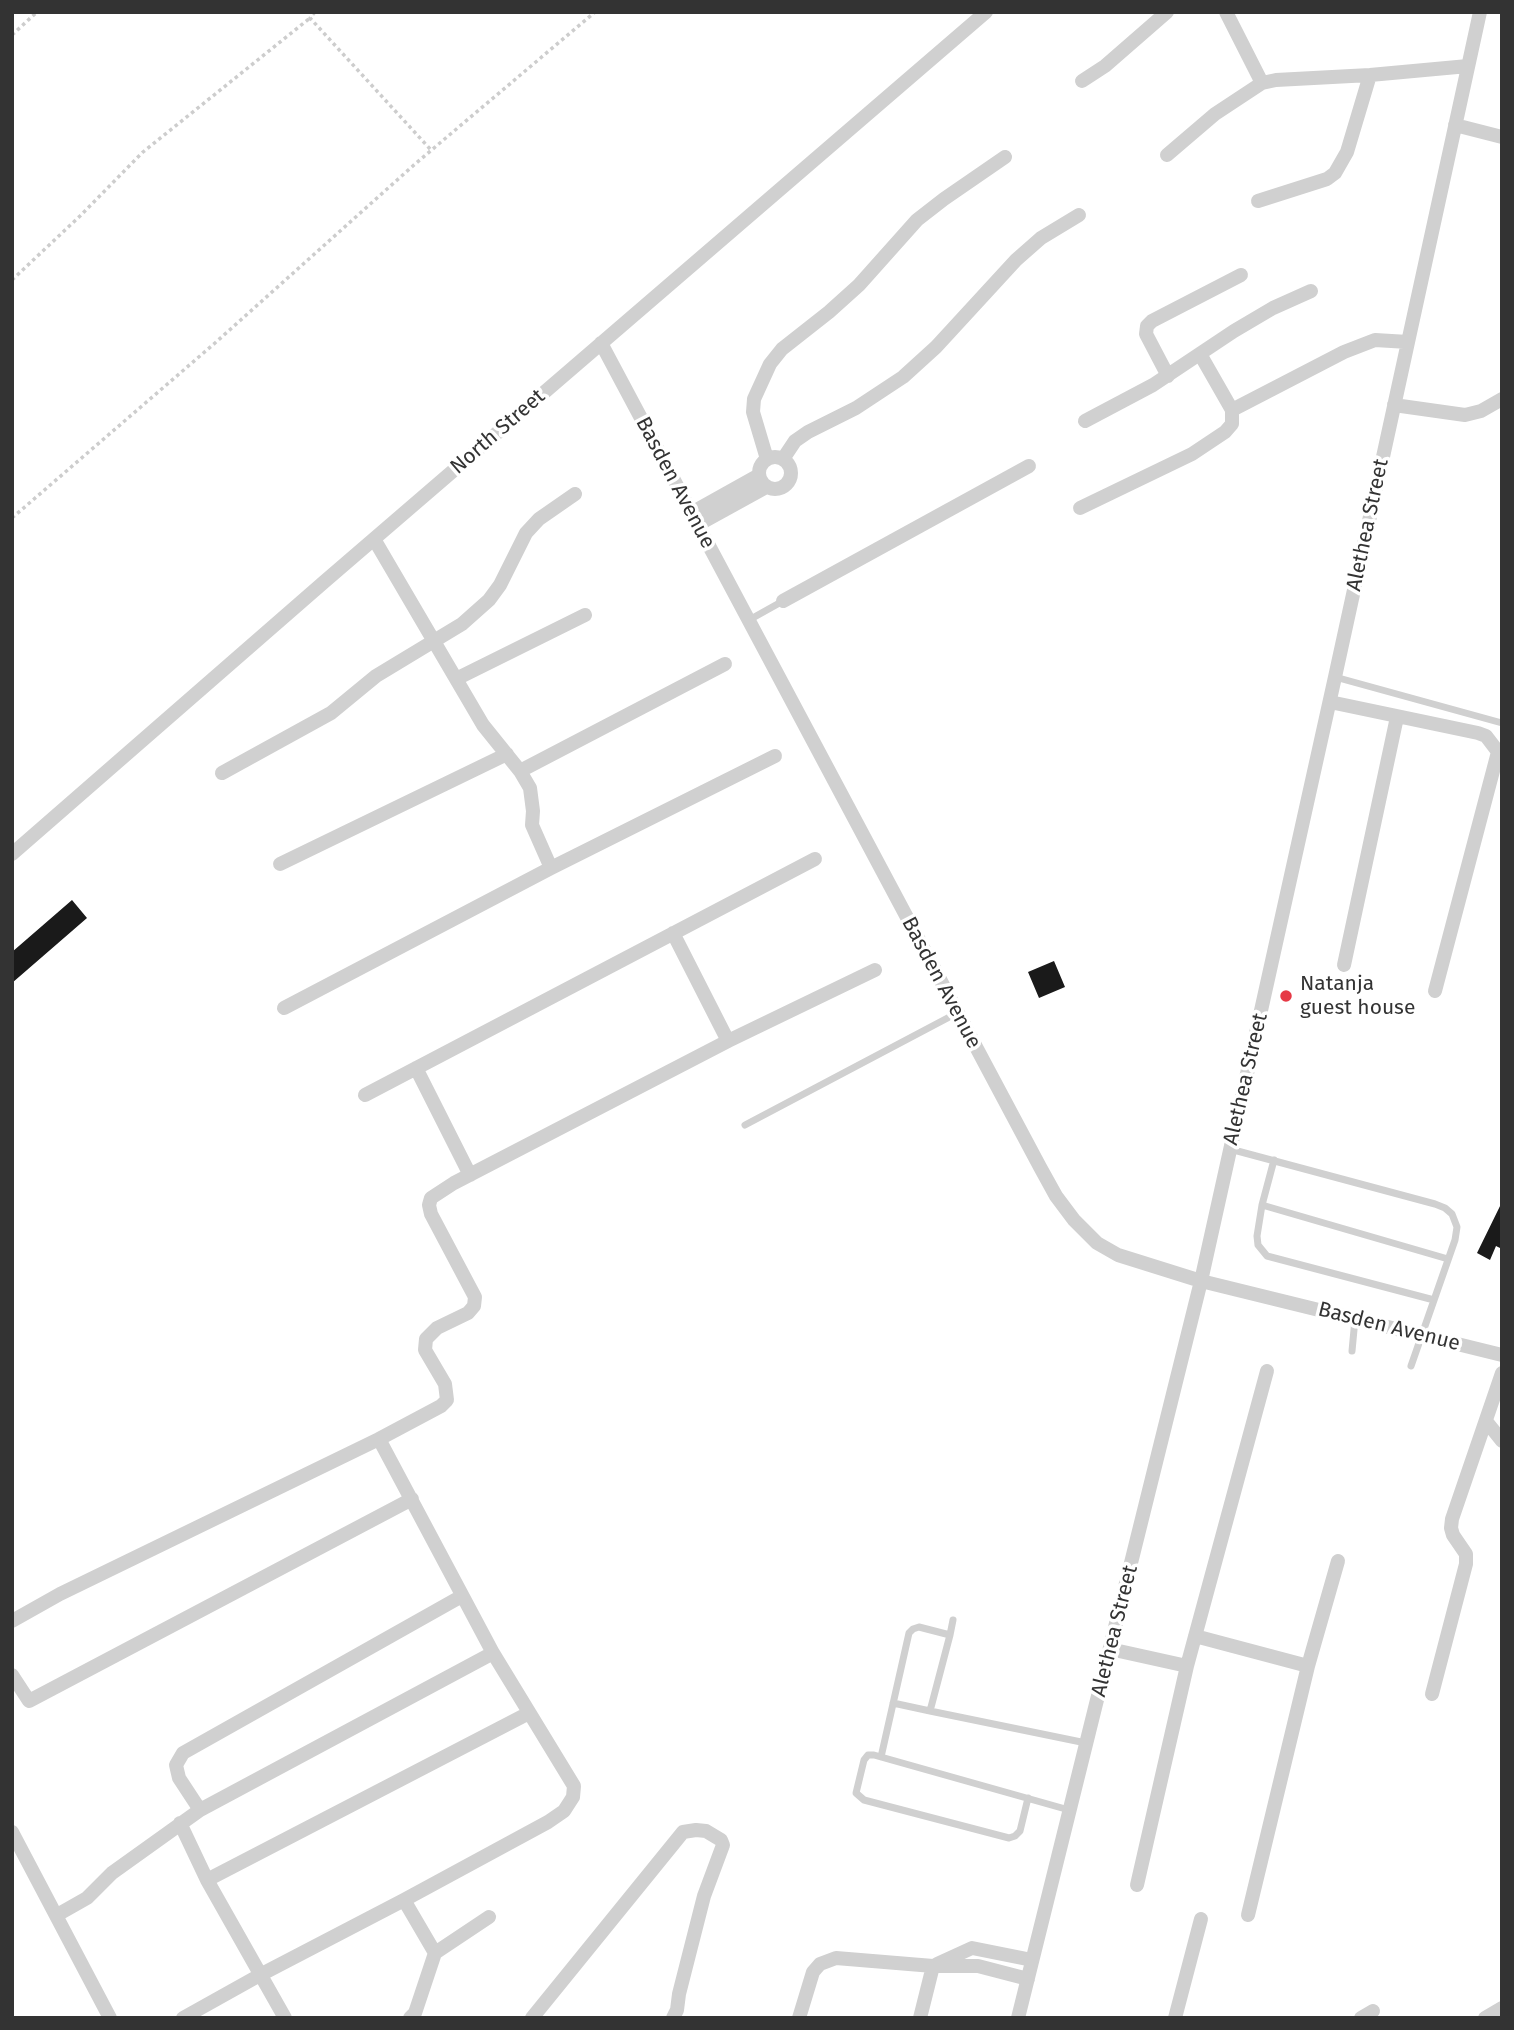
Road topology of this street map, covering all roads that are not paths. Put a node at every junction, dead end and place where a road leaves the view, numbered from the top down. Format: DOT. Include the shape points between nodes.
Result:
graph roads {
  1 [pos="986,12"];
  2 [pos="1167,12"];
  3 [pos="1226,12"];
  4 [pos="1480,12"];
  5 [pos="1468,66"];
  6 [pos="1370,75"];
  7 [pos="1082,81"];
  8 [pos="1262,83"];
  9 [pos="1455,125"];
  10 [pos="1502,137"];
  11 [pos="1167,155"];
  12 [pos="1004,157"];
  13 [pos="1258,201"];
  14 [pos="1079,215"];
  15 [pos="1241,275"];
  16 [pos="1311,291"];
  17 [pos="1408,342"];
  18 [pos="601,343"];
  19 [pos="1200,354"];
  20 [pos="1168,376"];
  21 [pos="1502,399"];
  22 [pos="1394,405"];
  23 [pos="1232,410"];
  24 [pos="1085,421"];
  25 [pos="766,459"];
  26 [pos="783,459"];
  27 [pos="1029,466"];
  28 [pos="763,481"];
  29 [pos="575,494"];
  30 [pos="1080,508"];
  31 [pos="694,519"];
  32 [pos="374,539"];
  33 [pos="783,601"];
  34 [pos="584,615"];
  35 [pos="748,621"];
  36 [pos="433,641"];
  37 [pos="724,664"];
  38 [pos="1335,677"];
  39 [pos="456,680"];
  40 [pos="1330,702"];
  41 [pos="1397,717"];
  42 [pos="1502,723"];
  43 [pos="507,754"];
  44 [pos="1500,754"];
  45 [pos="775,756"];
  46 [pos="520,771"];
  47 [pos="222,773"];
  48 [pos="12,854"];
  49 [pos="816,859"];
  50 [pos="280,864"];
  51 [pos="551,868"];
  52 [pos="673,933"];
  53 [pos="1344,965"];
  54 [pos="875,970"];
  55 [pos="1435,991"];
  56 [pos="284,1008"];
  57 [pos="957,1013"];
  58 [pos="728,1041"];
  59 [pos="416,1068"];
  60 [pos="365,1096"];
  61 [pos="744,1125"];
  62 [pos="1230,1149"];
  63 [pos="1275,1160"];
  64 [pos="470,1175"];
  65 [pos="1262,1205"];
  66 [pos="1448,1259"];
  67 [pos="1201,1281"];
  68 [pos="1434,1300"];
  69 [pos="1355,1319"];
  70 [pos="1421,1336"];
  71 [pos="1352,1351"];
  72 [pos="1502,1355"];
  73 [pos="1411,1366"];
  74 [pos="1267,1371"];
  75 [pos="1502,1373"];
  76 [pos="1486,1421"];
  77 [pos="379,1439"];
  78 [pos="1502,1441"];
  79 [pos="412,1499"];
  80 [pos="1338,1561"];
  81 [pos="462,1596"];
  82 [pos="953,1620"];
  83 [pos="12,1621"];
  84 [pos="950,1635"];
  85 [pos="1195,1636"];
  86 [pos="1110,1649"];
  87 [pos="493,1653"];
  88 [pos="1188,1666"];
  89 [pos="1308,1666"];
  90 [pos="12,1675"];
  91 [pos="1432,1694"];
  92 [pos="893,1703"];
  93 [pos="930,1711"];
  94 [pos="529,1713"];
  95 [pos="1087,1744"];
  96 [pos="881,1757"];
  97 [pos="1027,1798"];
  98 [pos="200,1810"];
  99 [pos="1070,1810"];
  100 [pos="180,1823"];
  101 [pos="12,1832"];
  102 [pos="207,1880"];
  103 [pos="1137,1885"];
  104 [pos="404,1900"];
  105 [pos="57,1915"];
  106 [pos="1248,1915"];
  107 [pos="489,1917"];
  108 [pos="1201,1919"];
  109 [pos="435,1953"];
  110 [pos="1032,1960"];
  111 [pos="933,1966"];
  112 [pos="260,1975"];
  113 [pos="1028,1979"];
  114 [pos="1502,2008"];
  115 [pos="109,2017"];
  116 [pos="183,2018"];
  117 [pos="285,2018"];
  118 [pos="410,2018"];
  119 [pos="532,2018"];
  120 [pos="673,2018"];
  121 [pos="799,2018"];
  122 [pos="920,2018"];
  123 [pos="1018,2018"];
  124 [pos="1175,2018"];
  125 [pos="1485,2018"];
  1 -- 18 [label="street, North Street"];
  2 -- 7 [label="street"];
  3 -- 8 [label="street"];
  4 -- 5 [label="street, Alethea Street"];
  5 -- 6 [label="street"];
  5 -- 9 [label="street, Alethea Street"];
  6 -- 8 [label="street"];
  6 -- 13 [label="street" via="1348,152 1335,173"];
  8 -- 11 [label="street" via="1215,114"];
  9 -- 10 [label="street"];
  9 -- 17 [label="street, Alethea Street"];
  12 -- 25 [label="street" via="917,220 859,285 770,364 753,412"];
  14 -- 26 [label="street" via="1016,260 902,377 856,408 808,432"];
  15 -- 20 [label="street" via="1147,326 1146,334"];
  16 -- 19 [label="street" via="1273,308"];
  17 -- 22 [label="street, Alethea Street"];
  17 -- 23 [label="street" via="1384,339 1363,343"];
  18 -- 31 [label="street, Basden Avenue"];
  18 -- 32 [label="street, North Street"];
  19 -- 20 [label="street"];
  19 -- 23 [label="street"];
  20 -- 24 [label="street"];
  21 -- 22 [label="street" via="1465,415"];
  22 -- 38 [label="street, Alethea Street"];
  23 -- 30 [label="street" via="1232,424 1217,438"];
  25 -- 26 [label="street"];
  25 -- 28 [label="street" via="760,466"];
  26 -- 28 [label="street" via="792,473 790,481 775,490"];
  27 -- 33 [label="street"];
  28 -- 31 [label="street"];
  29 -- 36 [label="street" via="526,533 489,600"];
  31 -- 35 [label="street, Basden Avenue"];
  32 -- 36 [label="street"];
  32 -- 48 [label="street, North Street"];
  33 -- 35 [label="lane"];
  34 -- 39 [label="street"];
  35 -- 57 [label="street, Basden Avenue"];
  36 -- 39 [label="street"];
  36 -- 47 [label="street" via="376,676 331,713"];
  37 -- 46 [label="street"];
  38 -- 40 [label="street, Alethea Street"];
  38 -- 42 [label="lane"];
  39 -- 43 [label="street"];
  40 -- 41 [label="street"];
  40 -- 62 [label="street, Alethea Street"];
  41 -- 44 [label="street" via="1478,733"];
  41 -- 53 [label="street"];
  43 -- 46 [label="street"];
  43 -- 50 [label="street"];
  44 -- 55 [label="street"];
  45 -- 51 [label="street"];
  46 -- 51 [label="street" via="530,788 536,838"];
  49 -- 52 [label="street"];
  51 -- 56 [label="street"];
  52 -- 58 [label="street"];
  52 -- 59 [label="street"];
  54 -- 58 [label="street"];
  57 -- 61 [label="lane"];
  57 -- 67 [label="street, Basden Avenue" via="1040,1167 1074,1220 1097,1243 1118,1255"];
  58 -- 64 [label="street"];
  59 -- 60 [label="street"];
  59 -- 64 [label="street"];
  62 -- 63 [label="lane"];
  62 -- 67 [label="street, Alethea Street"];
  63 -- 65 [label="lane"];
  63 -- 66 [label="lane" via="1446,1208 1457,1227"];
  64 -- 77 [label="street" via="431,1198 429,1205 475,1297 468,1313 437,1328 426,1339 425,1350 445,1384 447,1400"];
  65 -- 66 [label="lane"];
  65 -- 68 [label="lane" via="1257,1236 1267,1256"];
  66 -- 68 [label="lane"];
  67 -- 69 [label="street, Basden Avenue"];
  67 -- 86 [label="street, Alethea Street"];
  68 -- 70 [label="lane"];
  69 -- 70 [label="street, Basden Avenue"];
  69 -- 71 [label="lane"];
  70 -- 72 [label="street, Basden Avenue"];
  70 -- 73 [label="lane"];
  74 -- 85 [label="street"];
  75 -- 76 [label="street"];
  76 -- 78 [label="street"];
  76 -- 91 [label="street" via="1452,1519 1453,1535 1466,1554 1466,1563"];
  77 -- 79 [label="street"];
  77 -- 83 [label="street"];
  79 -- 81 [label="street"];
  79 -- 90 [label="street" via="29,1701"];
  80 -- 89 [label="street"];
  81 -- 87 [label="street"];
  81 -- 98 [label="street" via="183,1753 177,1761 179,1778"];
  82 -- 84 [label="lane"];
  84 -- 92 [label="lane" via="919,1627 909,1633"];
  84 -- 93 [label="lane"];
  85 -- 88 [label="street"];
  85 -- 89 [label="street"];
  86 -- 88 [label="street"];
  86 -- 95 [label="street, Alethea Street"];
  87 -- 94 [label="street"];
  87 -- 98 [label="street"];
  88 -- 103 [label="street"];
  89 -- 106 [label="street"];
  92 -- 93 [label="lane"];
  92 -- 96 [label="lane"];
  93 -- 95 [label="lane"];
  94 -- 102 [label="street"];
  94 -- 104 [label="street" via="574,1786 564,1811"];
  95 -- 99 [label="street, Alethea Street"];
  96 -- 97 [label="lane"];
  96 -- 97 [label="lane" via="868,1755 863,1760 856,1793 864,1800 1009,1838 1020,1831"];
  97 -- 99 [label="lane"];
  98 -- 100 [label="street"];
  99 -- 110 [label="street, Alethea Street"];
  100 -- 102 [label="street"];
  100 -- 105 [label="street" via="112,1873 87,1898"];
  101 -- 105 [label="street"];
  102 -- 112 [label="street"];
  104 -- 109 [label="street"];
  104 -- 112 [label="street"];
  105 -- 115 [label="street"];
  107 -- 109 [label="street"];
  108 -- 124 [label="street"];
  109 -- 118 [label="street"];
  110 -- 111 [label="street" via="972,1948"];
  110 -- 113 [label="street, Alethea Street"];
  111 -- 113 [label="street" via="978,1966"];
  111 -- 121 [label="street" via="827,1960 813,1972"];
  111 -- 122 [label="street"];
  112 -- 116 [label="street"];
  112 -- 117 [label="street"];
  113 -- 123 [label="street, Alethea Street"];
  114 -- 125 [label="street"];
  119 -- 120 [label="street" via="682,1832 706,1831 723,1844 704,1896"];
}
